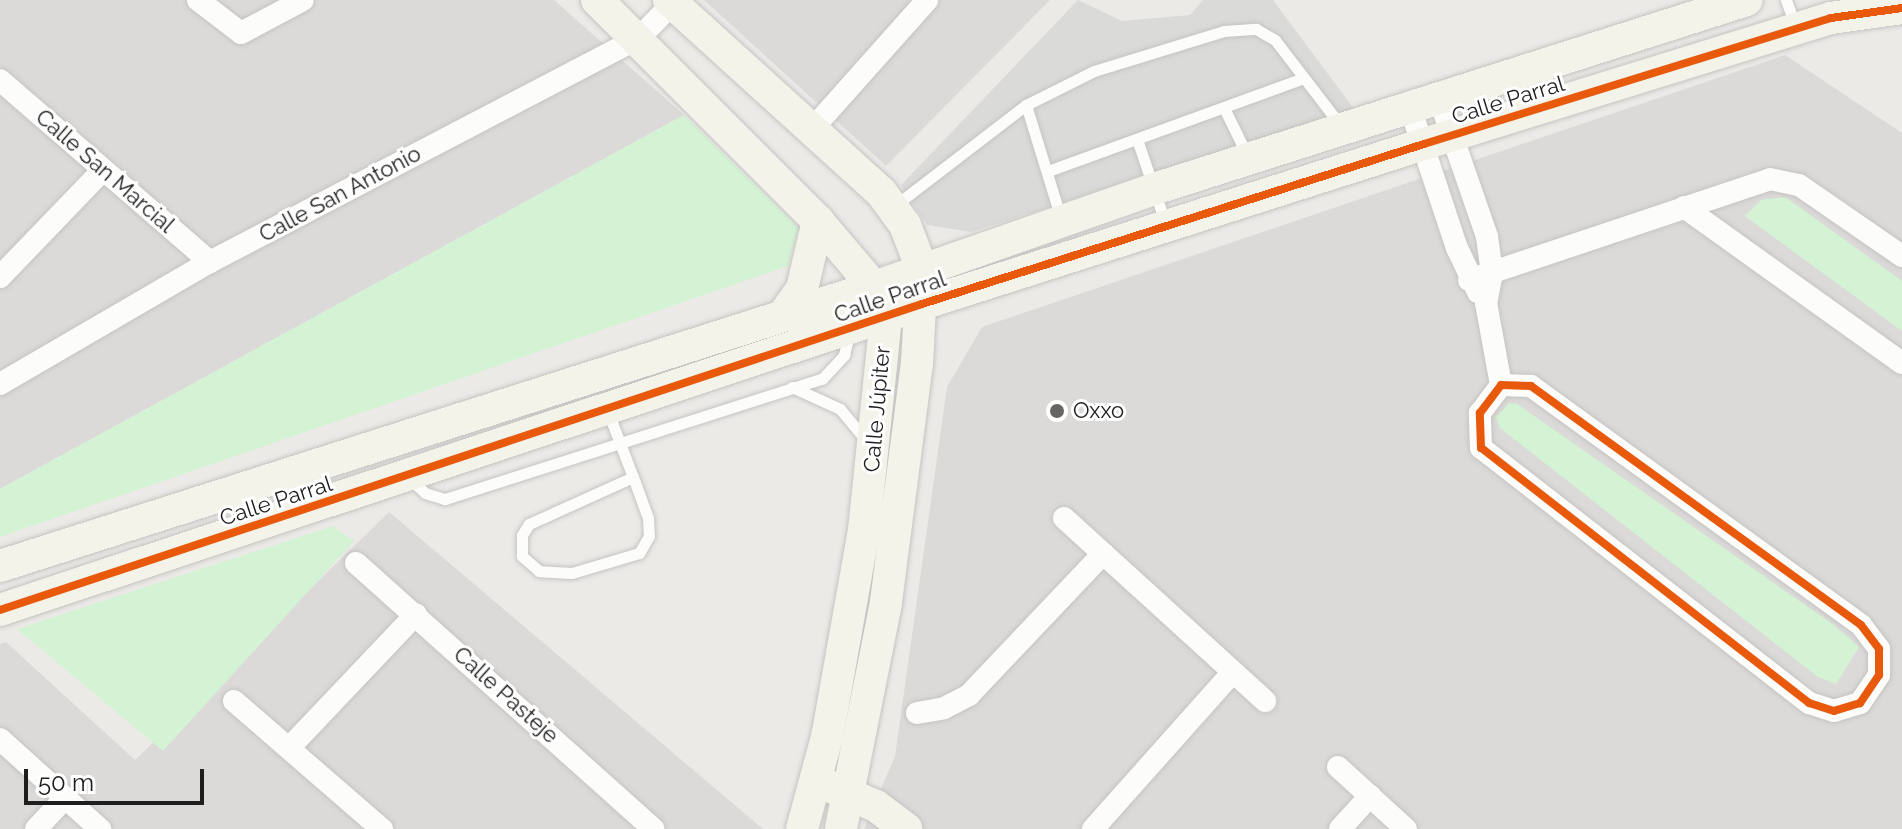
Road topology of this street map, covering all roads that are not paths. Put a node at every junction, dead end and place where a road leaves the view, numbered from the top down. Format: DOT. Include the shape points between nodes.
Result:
graph roads {
  1 [pos="198,0"];
  2 [pos="303,0"];
  3 [pos="597,0"];
  4 [pos="927,0"];
  5 [pos="1747,0"];
  6 [pos="673,1"];
  7 [pos="1902,8"];
  8 [pos="1791,14"];
  9 [pos="639,38"];
  10 [pos="1304,78"];
  11 [pos="0,80"];
  12 [pos="1424,102"];
  13 [pos="1026,105"];
  14 [pos="1224,108"];
  15 [pos="814,127"];
  16 [pos="1343,128"];
  17 [pos="1137,139"];
  18 [pos="1437,140"];
  19 [pos="1249,159"];
  20 [pos="103,170"];
  21 [pos="1048,171"];
  22 [pos="1154,189"];
  23 [pos="892,207"];
  24 [pos="1684,207"];
  25 [pos="818,221"];
  26 [pos="1062,224"];
  27 [pos="1167,226"];
  28 [pos="1902,256"];
  29 [pos="210,262"];
  30 [pos="922,269"];
  31 [pos="1492,273"];
  32 [pos="0,277"];
  33 [pos="1469,280"];
  34 [pos="874,287"];
  35 [pos="1486,303"];
  36 [pos="922,304"];
  37 [pos="785,313"];
  38 [pos="886,317"];
  39 [pos="850,330"];
  40 [pos="1902,363"];
  41 [pos="0,384"];
  42 [pos="1501,385"];
  43 [pos="792,387"];
  44 [pos="613,426"];
  45 [pos="873,457"];
  46 [pos="633,477"];
  47 [pos="1064,518"];
  48 [pos="1103,554"];
  49 [pos="356,563"];
  50 [pos="0,566"];
  51 [pos="0,610"];
  52 [pos="416,614"];
  53 [pos="1233,672"];
  54 [pos="234,701"];
  55 [pos="1265,701"];
  56 [pos="917,713"];
  57 [pos="0,739"];
  58 [pos="290,747"];
  59 [pos="1338,767"];
  60 [pos="850,793"];
  61 [pos="1370,796"];
  62 [pos="65,798"];
  63 [pos="808,808"];
  64 [pos="843,828"];
  65 [pos="36,829"];
  66 [pos="100,829"];
  67 [pos="382,829"];
  68 [pos="654,829"];
  69 [pos="906,829"];
  70 [pos="1093,829"];
  71 [pos="1340,829"];
  72 [pos="1406,829"];
  1 -- 2 [label="street" via="229,27 245,32"];
  3 -- 9 [label="street, Calle Júpiter"];
  4 -- 15 [label="street"];
  5 -- 12 [label="street, Calle Parral"];
  6 -- 9 [label="street, Calle San Antonio"];
  6 -- 15 [label="street, Calle Júpiter"];
  7 -- 8 [label="street, Calle Parral"];
  8 -- 18 [label="street, Calle Parral"];
  9 -- 25 [label="street, Calle Júpiter"];
  9 -- 29 [label="street, Calle San Antonio"];
  10 -- 13 [label="lane" via="1275,40 1256,29 1224,31 1094,71"];
  10 -- 14 [label="lane"];
  10 -- 16 [label="lane"];
  11 -- 20 [label="street, Calle San Marcial"];
  12 -- 16 [label="street, Calle Parral"];
  12 -- 18 [label="street"];
  13 -- 21 [label="lane"];
  13 -- 23 [label="lane"];
  14 -- 17 [label="lane"];
  14 -- 19 [label="lane"];
  15 -- 23 [label="street, Calle Júpiter"];
  16 -- 19 [label="street, Calle Parral"];
  17 -- 21 [label="lane"];
  17 -- 22 [label="lane"];
  18 -- 27 [label="street, Calle Parral"];
  18 -- 31 [label="street" via="1487,237"];
  18 -- 33 [label="street"];
  19 -- 22 [label="street, Calle Parral"];
  20 -- 29 [label="street, Calle San Marcial"];
  20 -- 32 [label="street"];
  21 -- 26 [label="lane"];
  22 -- 26 [label="street, Calle Parral"];
  22 -- 27 [label="lane"];
  23 -- 30 [label="street, Calle Júpiter"];
  24 -- 28 [label="street" via="1784,179"];
  24 -- 31 [label="street"];
  24 -- 40 [label="street"];
  25 -- 34 [label="street, Calle Júpiter"];
  25 -- 37 [label="street" via="802,289"];
  26 -- 30 [label="street, Calle Parral"];
  27 -- 36 [label="street, Calle Parral"];
  29 -- 41 [label="street, Calle San Antonio"];
  30 -- 34 [label="street, Calle Parral"];
  30 -- 36 [label="street, Calle Júpiter"];
  31 -- 33 [label="street"];
  31 -- 35 [label="street"];
  33 -- 35 [label="street"];
  34 -- 37 [label="street, Calle Parral"];
  34 -- 38 [label="street, Calle Júpiter"];
  35 -- 42 [label="street"];
  36 -- 38 [label="street, Calle Parral"];
  36 -- 60 [label="street, Calle Júpiter" via="886,603"];
  37 -- 50 [label="street, Calle Parral"];
  38 -- 39 [label="street, Calle Parral"];
  38 -- 45 [label="street, Calle Júpiter"];
  39 -- 43 [label="lane" via="844,355 831,372"];
  39 -- 44 [label="street, Calle Parral"];
  42 -- 42 [label="street" via="1531,386 1861,625 1879,649 1879,675 1860,703 1834,711 1809,703 1481,448 1480,413"];
  43 -- 44 [label="lane"];
  43 -- 45 [label="lane" via="849,417"];
  44 -- 46 [label="lane"];
  44 -- 51 [label="street, Calle Parral" via="408,477"];
  45 -- 63 [label="street, Calle Júpiter" via="844,646"];
  46 -- 46 [label="lane" via="529,524 522,535 522,556 539,571 572,573 639,553 649,536 648,518"];
  47 -- 48 [label="street"];
  48 -- 53 [label="street"];
  48 -- 56 [label="street" via="969,695 944,708"];
  49 -- 52 [label="street, Calle Pasteje"];
  52 -- 58 [label="street"];
  52 -- 68 [label="street, Calle Pasteje"];
  53 -- 55 [label="street"];
  53 -- 70 [label="street"];
  54 -- 58 [label="street"];
  57 -- 62 [label="street"];
  58 -- 67 [label="street"];
  59 -- 61 [label="street"];
  60 -- 63 [label="street"];
  60 -- 64 [label="street, Calle Júpiter"];
  60 -- 69 [label="street"];
  61 -- 71 [label="street"];
  61 -- 72 [label="street"];
  62 -- 65 [label="street"];
  62 -- 66 [label="street"];
  63 -- 64 [label="street"];
}
